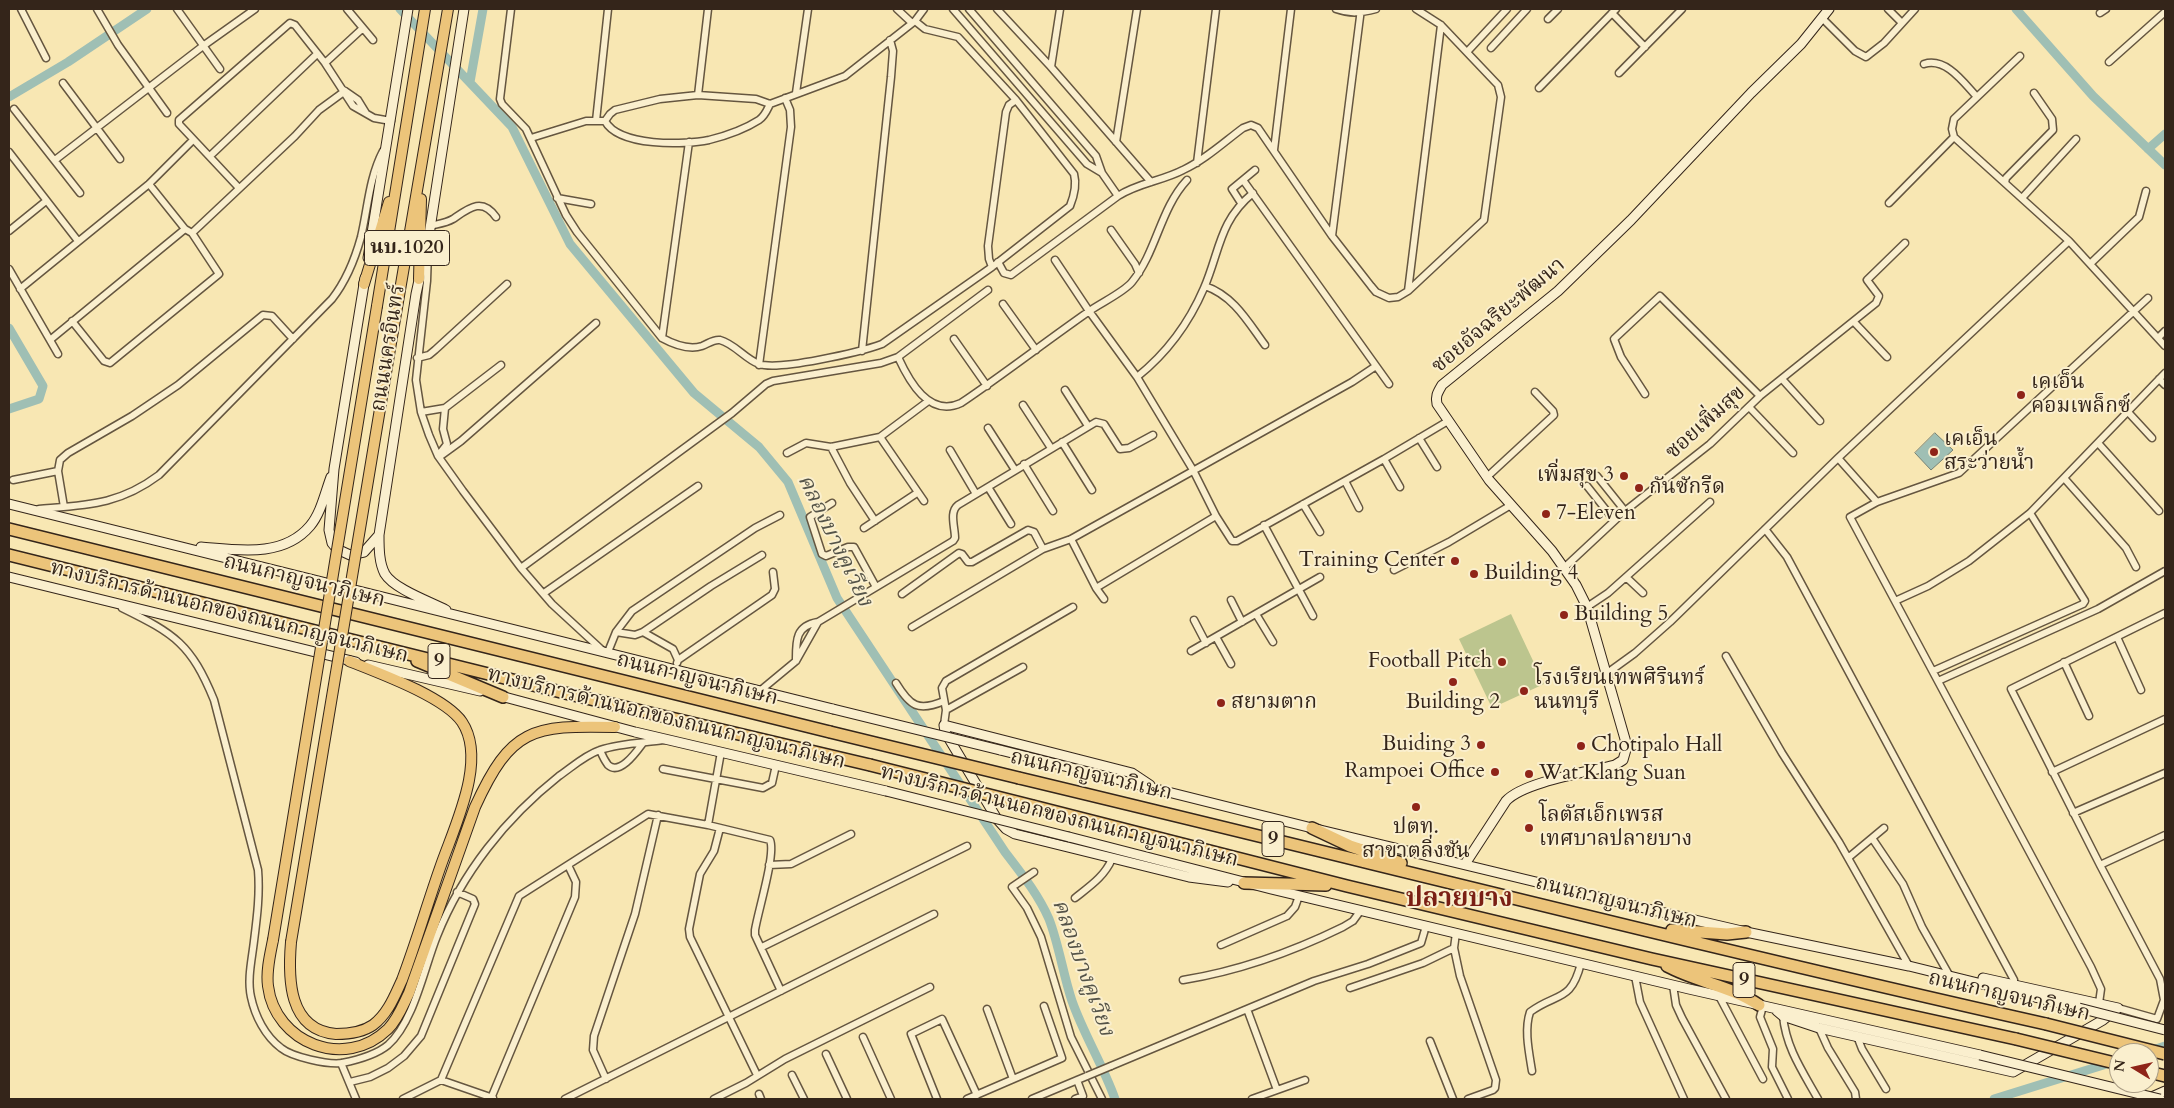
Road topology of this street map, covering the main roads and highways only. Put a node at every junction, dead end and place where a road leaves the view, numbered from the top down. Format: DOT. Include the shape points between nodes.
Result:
graph roads {
  1 [pos="408,9"];
  2 [pos="448,9"];
  3 [pos="464,9"];
  4 [pos="1829,9"];
  5 [pos="425,13"];
  6 [pos="401,162"];
  7 [pos="421,165"];
  8 [pos="419,279"];
  9 [pos="364,284"];
  10 [pos="334,469"];
  11 [pos="9,504"];
  12 [pos="9,529"];
  13 [pos="378,535"];
  14 [pos="176,545"];
  15 [pos="9,554"];
  16 [pos="9,577"];
  17 [pos="463,618"];
  18 [pos="400,652"];
  19 [pos="350,661"];
  20 [pos="503,697"];
  21 [pos="615,727"];
  22 [pos="1154,787"];
  23 [pos="1312,828"];
  24 [pos="1465,864"];
  25 [pos="1436,878"];
  26 [pos="1241,882"];
  27 [pos="1347,886"];
  28 [pos="1640,928"];
  29 [pos="1746,932"];
  30 [pos="1652,959"];
  31 [pos="1928,970"];
  32 [pos="1761,1006"];
  33 [pos="1773,1008"];
  34 [pos="2165,1030"];
  35 [pos="2165,1054"];
  36 [pos="2109,1062"];
  37 [pos="2165,1091"];
  38 [pos="2147,1099"];
  39 [pos="2160,1099"];
  1 -- 9 [label="main road, ถนนนครอินทร์ / นบ.1020"];
  2 -- 7 [label="main road, ถนนนครอินทร์ / นบ.1020"];
  3 -- 8 [label="main road, ถนนนครอินทร์ / นบ.1020" via="429,236"];
  4 -- 24 [label="main road, ซอยอัจฉริยะพัฒนา" via="1801,44 1558,291 1442,384 1436,399 1448,421 1487,477 1564,567 1587,607 1627,746 1623,760 1615,765 1513,794"];
  5 -- 6 [label="main road, ถนนนครอินทร์ / นบ.1020"];
  6 -- 9 [label="main road"];
  6 -- 21 [label="main road, ถนนนครอินทร์ / นบ.1020, bridge" via="268,970 268,986 275,1010 287,1026 320,1048 342,1050 366,1044 388,1029 405,1001 471,816 487,779 499,761 519,741 541,731"];
  7 -- 8 [label="main road"];
  7 -- 19 [label="main road, ถนนนครอินทร์ / นบ.1020, bridge" via="291,942 289,966 298,1009 325,1032 344,1034 364,1030 374,1024 390,1005 402,980 463,802 471,752 469,736 449,709"];
  8 -- 13 [label="main road, ถนนนครอินทร์ / นบ.1020"];
  9 -- 10 [label="main road, นบ.1020"];
  10 -- 13 [label="main road, นบ.1020" via="329,530 332,543 341,552 359,554 372,546"];
  10 -- 14 [label="main road, นบ.1020" via="313,521 293,540 261,551"];
  11 -- 14 [label="main road"];
  12 -- 25 [label="highway, ถนนกาญจนาภิเษก / 9, bridge"];
  13 -- 17 [label="main road, ถนนนครอินทร์ / นบ.1020" via="382,567 388,579"];
  14 -- 17 [label="main road"];
  15 -- 18 [label="highway, ถนนกาญจนาภิเษก / 9"];
  16 -- 19 [label="main road, ทางบริการด้านนอกของถนนกาญจนาภิเษก"];
  17 -- 22 [label="main road, bridge" via="606,652 676,664 833,709"];
  18 -- 20 [label="highway"];
  18 -- 27 [label="highway, ถนนกาญจนาภิเษก / 9, bridge" via="870,765"];
  19 -- 20 [label="main road, ทางบริการด้านนอกของถนนกาญจนาภิเษก"];
  20 -- 21 [label="main road, ทางบริการด้านนอกของถนนกาญจนาภิเษก"];
  21 -- 26 [label="main road, ทางบริการด้านนอกของถนนกาญจนาภิเษก, bridge" via="886,791"];
  22 -- 23 [label="main road"];
  22 -- 26 [label="main road" via="1132,773 944,725 945,732 1006,829 1026,838 1205,881"];
  23 -- 24 [label="main road"];
  23 -- 25 [label="highway"];
  24 -- 29 [label="main road"];
  25 -- 28 [label="highway, ถนนกาญจนาภิเษก / 9"];
  26 -- 27 [label="highway"];
  26 -- 32 [label="main road, ทางบริการด้านนอกของถนนกาญจนาภิเษก"];
  27 -- 30 [label="highway, ถนนกาญจนาภิเษก / 9"];
  28 -- 29 [label="highway"];
  28 -- 35 [label="highway, ถนนกาญจนาภิเษก / 9, bridge"];
  29 -- 31 [label="main road"];
  30 -- 32 [label="highway" via="1686,976 1742,994"];
  30 -- 36 [label="highway, ถนนกาญจนาภิเษก / 9, bridge"];
  31 -- 33 [label="main road" via="2118,1008 2013,1072 1819,1028 1783,1016"];
  31 -- 34 [label="main road, bridge"];
  32 -- 33 [label="main road, ทางบริการด้านนอกของถนนกาญจนาภิเษก"];
  33 -- 39 [label="main road, ทางบริการด้านนอกของถนนกาญจนาภิเษก, bridge"];
  37 -- 38 [label="main road"];
}
